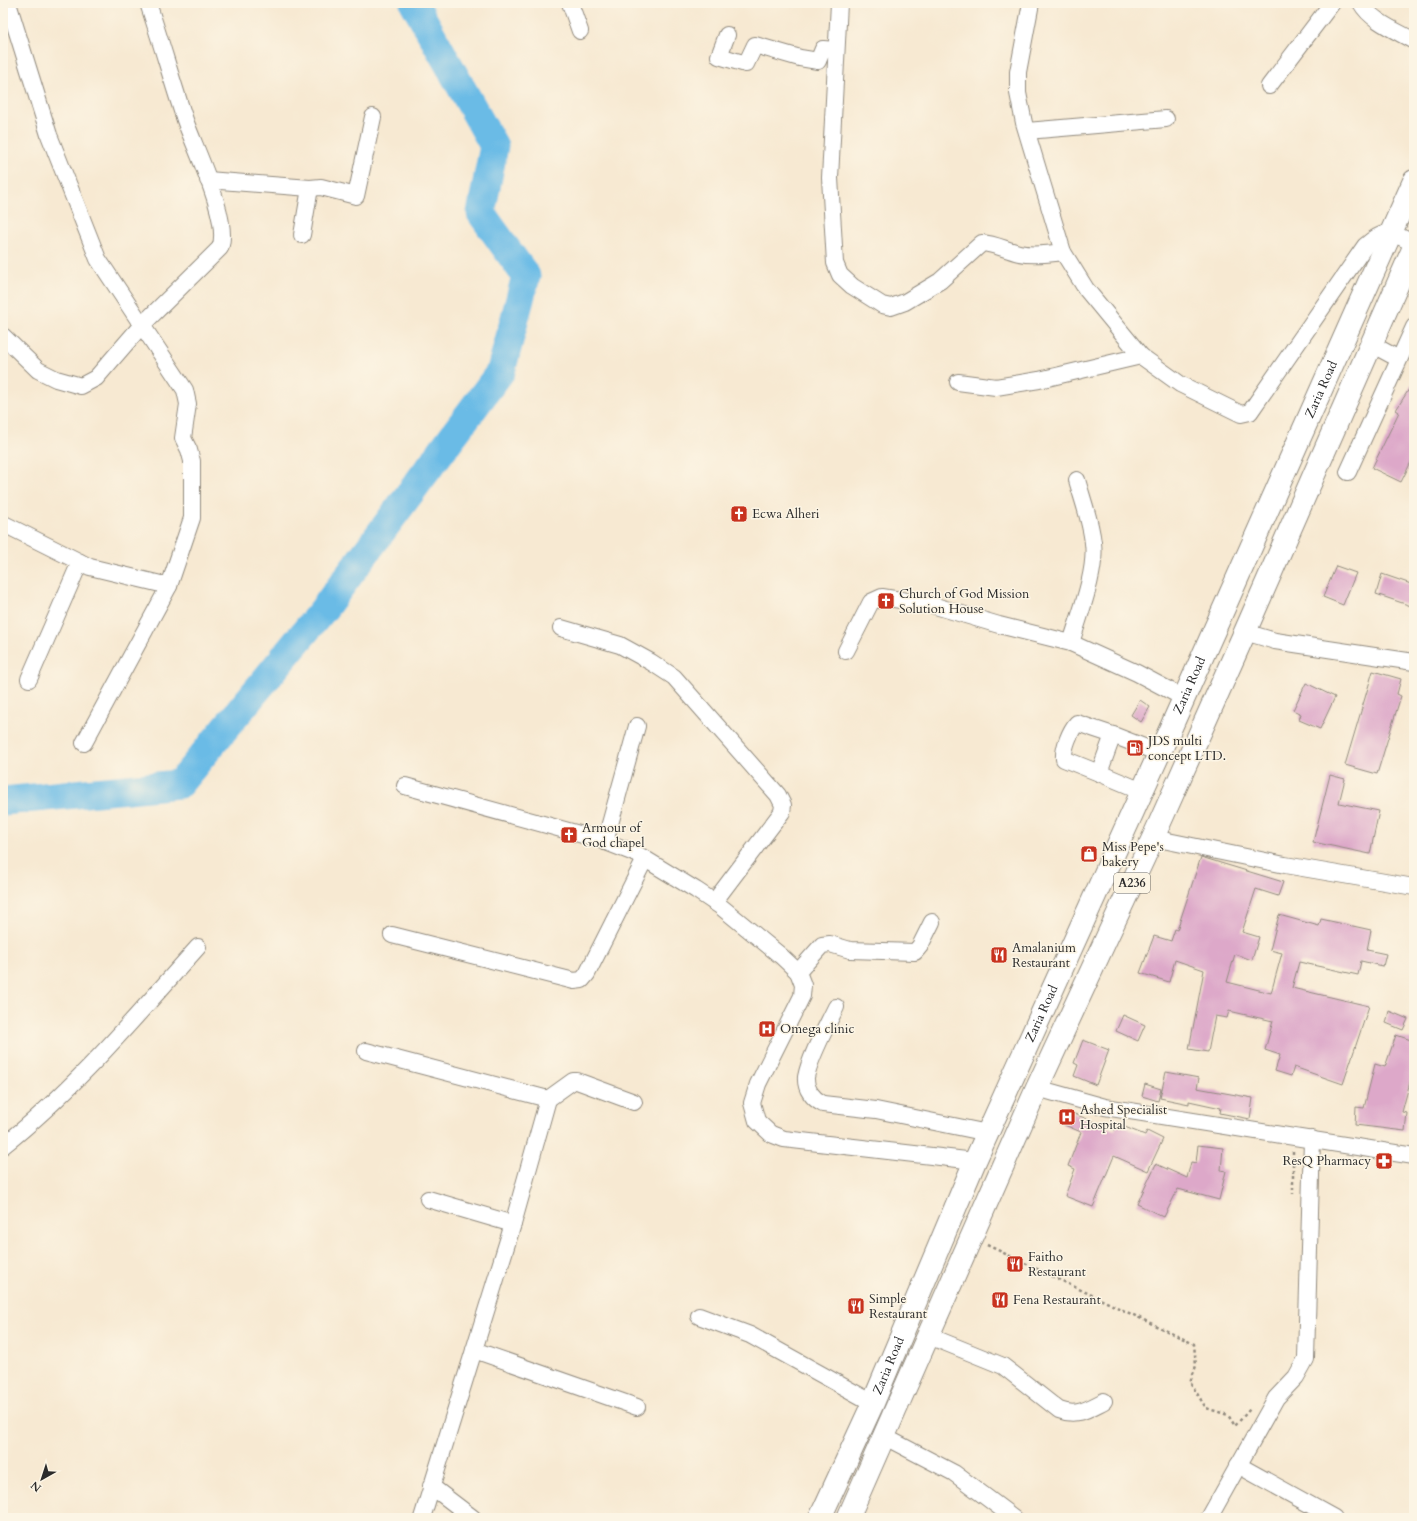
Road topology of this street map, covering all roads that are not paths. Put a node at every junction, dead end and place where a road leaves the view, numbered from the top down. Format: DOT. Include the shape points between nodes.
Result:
graph roads {
  1 [pos="8,3"];
  2 [pos="148,3"];
  3 [pos="570,3"];
  4 [pos="839,3"];
  5 [pos="1032,3"];
  6 [pos="1332,3"];
  7 [pos="1362,3"];
  8 [pos="580,31"];
  9 [pos="727,35"];
  10 [pos="1414,41"];
  11 [pos="836,50"];
  12 [pos="1269,86"];
  13 [pos="374,117"];
  14 [pos="1166,119"];
  15 [pos="1027,131"];
  16 [pos="208,180"];
  17 [pos="1414,181"];
  18 [pos="310,188"];
  19 [pos="1390,233"];
  20 [pos="302,235"];
  21 [pos="1414,243"];
  22 [pos="1414,247"];
  23 [pos="1063,252"];
  24 [pos="141,326"];
  25 [pos="1414,327"];
  26 [pos="3,336"];
  27 [pos="1371,344"];
  28 [pos="1141,356"];
  29 [pos="1400,359"];
  30 [pos="958,382"];
  31 [pos="1348,472"];
  32 [pos="1077,480"];
  33 [pos="4,524"];
  34 [pos="80,562"];
  35 [pos="169,586"];
  36 [pos="561,628"];
  37 [pos="1245,632"];
  38 [pos="1071,643"];
  39 [pos="846,651"];
  40 [pos="1414,662"];
  41 [pos="29,679"];
  42 [pos="1184,698"];
  43 [pos="637,726"];
  44 [pos="1113,735"];
  45 [pos="84,743"];
  46 [pos="1164,743"];
  47 [pos="1196,744"];
  48 [pos="1099,773"];
  49 [pos="405,786"];
  50 [pos="1142,791"];
  51 [pos="1153,838"];
  52 [pos="605,842"];
  53 [pos="645,859"];
  54 [pos="1414,887"];
  55 [pos="714,902"];
  56 [pos="932,922"];
  57 [pos="392,935"];
  58 [pos="198,947"];
  59 [pos="798,972"];
  60 [pos="836,1007"];
  61 [pos="366,1051"];
  62 [pos="1037,1088"];
  63 [pos="548,1099"];
  64 [pos="634,1102"];
  65 [pos="988,1133"];
  66 [pos="1312,1139"];
  67 [pos="3,1146"];
  68 [pos="1414,1156"];
  69 [pos="975,1161"];
  70 [pos="428,1199"];
  71 [pos="513,1224"];
  72 [pos="699,1316"];
  73 [pos="929,1336"];
  74 [pos="474,1350"];
  75 [pos="1104,1402"];
  76 [pos="873,1403"];
  77 [pos="637,1407"];
  78 [pos="885,1437"];
  79 [pos="849,1453"];
  80 [pos="872,1465"];
  81 [pos="1238,1465"];
  82 [pos="431,1486"];
  83 [pos="422,1518"];
  84 [pos="473,1518"];
  85 [pos="820,1518"];
  86 [pos="848,1518"];
  87 [pos="1014,1518"];
  88 [pos="1209,1518"];
  89 [pos="1334,1518"];
  1 -- 24 [label="street" via="49,135 98,259"];
  2 -- 16 [label="street" via="186,122"];
  3 -- 8 [label="street"];
  4 -- 11 [label="street"];
  5 -- 15 [label="street" via="1018,72 1018,93"];
  6 -- 12 [label="street"];
  7 -- 10 [label="street" via="1365,10 1376,19"];
  9 -- 11 [label="street" via="719,56 746,64 755,45 800,58 818,60 823,49"];
  11 -- 23 [label="street" via="830,178 835,263 840,275 852,286 882,305 891,307 905,302 940,280 982,243 1019,253"];
  13 -- 18 [label="street" via="356,196 321,187"];
  14 -- 15 [label="street"];
  15 -- 23 [label="street"];
  16 -- 18 [label="street"];
  16 -- 24 [label="street" via="215,200 223,241 220,248"];
  17 -- 19 [label="highway, Zaria Road / A236"];
  18 -- 20 [label="street"];
  19 -- 21 [label="street"];
  19 -- 28 [label="street" via="1378,234 1365,246 1250,412 1241,414 1180,384"];
  19 -- 42 [label="highway, Zaria Road / A236"];
  22 -- 27 [label="highway, A236"];
  23 -- 28 [label="street" via="1086,289"];
  24 -- 26 [label="street" via="96,378 81,386 56,379 38,370"];
  24 -- 35 [label="street" via="185,390 188,404 183,438 192,461 192,518"];
  25 -- 29 [label="street"];
  27 -- 29 [label="street"];
  27 -- 37 [label="highway, A236"];
  28 -- 30 [label="street" via="1039,380 996,387"];
  29 -- 31 [label="street"];
  32 -- 38 [label="street" via="1094,545 1092,570"];
  33 -- 34 [label="street"];
  34 -- 35 [label="street" via="90,567"];
  34 -- 41 [label="street"];
  35 -- 45 [label="street"];
  36 -- 55 [label="street" via="620,645 674,677 783,804 782,812"];
  37 -- 40 [label="street" via="1275,641"];
  37 -- 47 [label="highway, A236"];
  38 -- 39 [label="street" via="932,605 882,597 871,602"];
  38 -- 42 [label="street"];
  42 -- 46 [label="highway, Zaria Road / A236"];
  43 -- 52 [label="street"];
  44 -- 46 [label="street"];
  44 -- 48 [label="street"];
  44 -- 48 [label="street" via="1077,723 1064,753 1064,759 1069,762"];
  46 -- 47 [label="highway"];
  46 -- 50 [label="highway, Zaria Road / A236"];
  47 -- 51 [label="highway, A236"];
  48 -- 50 [label="street"];
  49 -- 52 [label="street"];
  50 -- 65 [label="highway, Zaria Road / A236"];
  51 -- 54 [label="street"];
  51 -- 62 [label="highway, A236"];
  52 -- 53 [label="street"];
  53 -- 55 [label="street"];
  53 -- 57 [label="street" via="582,980 574,981"];
  55 -- 59 [label="street"];
  56 -- 59 [label="street" via="915,952 850,950 830,944 822,945"];
  58 -- 67 [label="street" via="109,1047 58,1098"];
  59 -- 69 [label="street" via="803,985 802,996 758,1084 752,1103 757,1121 771,1134 784,1138"];
  60 -- 65 [label="street" via="806,1078 815,1100 823,1104 876,1110"];
  61 -- 63 [label="street"];
  62 -- 66 [label="street" via="1105,1107"];
  62 -- 73 [label="highway, A236"];
  63 -- 64 [label="street" via="577,1080"];
  63 -- 71 [label="street"];
  65 -- 69 [label="highway, Zaria Road / A236"];
  66 -- 68 [label="street"];
  66 -- 81 [label="street" via="1306,1359 1296,1377 1276,1398"];
  69 -- 76 [label="highway, Zaria Road / A236"];
  70 -- 71 [label="street"];
  71 -- 74 [label="street"];
  72 -- 76 [label="street" via="750,1335"];
  73 -- 75 [label="street" via="1002,1366 1059,1410 1070,1414 1081,1413"];
  73 -- 78 [label="highway, A236"];
  74 -- 77 [label="street"];
  74 -- 82 [label="street"];
  76 -- 79 [label="highway, Zaria Road / A236"];
  78 -- 80 [label="highway, A236"];
  78 -- 87 [label="street" via="954,1473"];
  79 -- 80 [label="highway"];
  79 -- 85 [label="highway, Zaria Road / A236"];
  80 -- 86 [label="highway, A236"];
  81 -- 88 [label="street"];
  81 -- 89 [label="street"];
  82 -- 83 [label="street"];
  82 -- 84 [label="street"];
}
